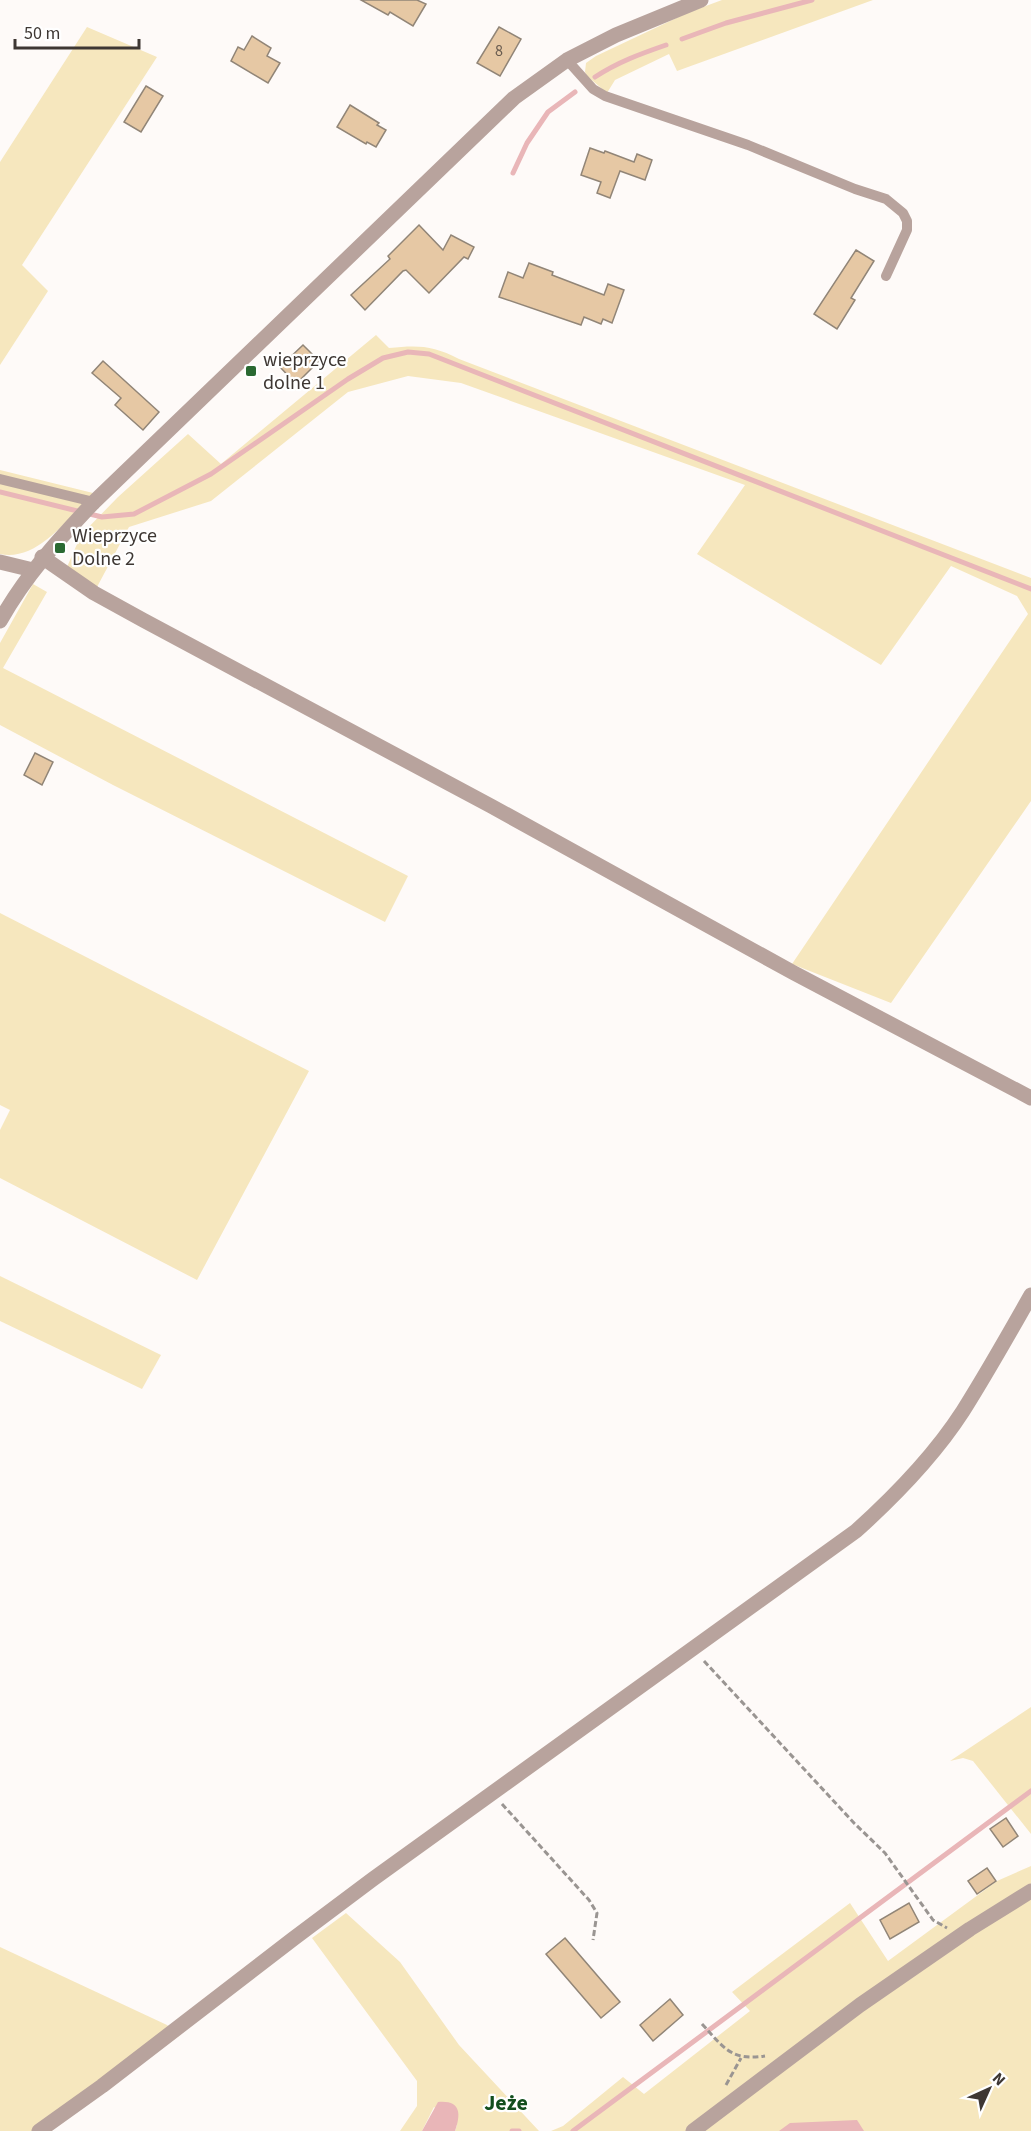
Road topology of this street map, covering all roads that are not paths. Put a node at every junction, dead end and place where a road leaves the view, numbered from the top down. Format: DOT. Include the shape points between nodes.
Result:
graph roads {
  1 [pos="701,0"];
  2 [pos="686,3"];
  3 [pos="567,60"];
  4 [pos="886,276"];
  5 [pos="0,479"];
  6 [pos="94,502"];
  7 [pos="0,562"];
  8 [pos="38,563"];
  9 [pos="0,621"];
  10 [pos="1031,1098"];
  11 [pos="1031,1296"];
  12 [pos="1031,1891"];
  13 [pos="39,2131"];
  14 [pos="693,2131"];
  1 -- 2 [label="street"];
  2 -- 3 [label="street"];
  3 -- 4 [label="lane" via="605,96 748,145 896,206 907,221 907,230"];
  3 -- 6 [label="street" via="514,98"];
  5 -- 6 [label="lane"];
  6 -- 8 [label="street"];
  7 -- 8 [label="street"];
  8 -- 9 [label="street"];
  8 -- 10 [label="street"];
  11 -- 13 [label="street" via="963,1412 912,1476 856,1531 293,1939"];
  12 -- 14 [label="street" via="860,2005"];
}
